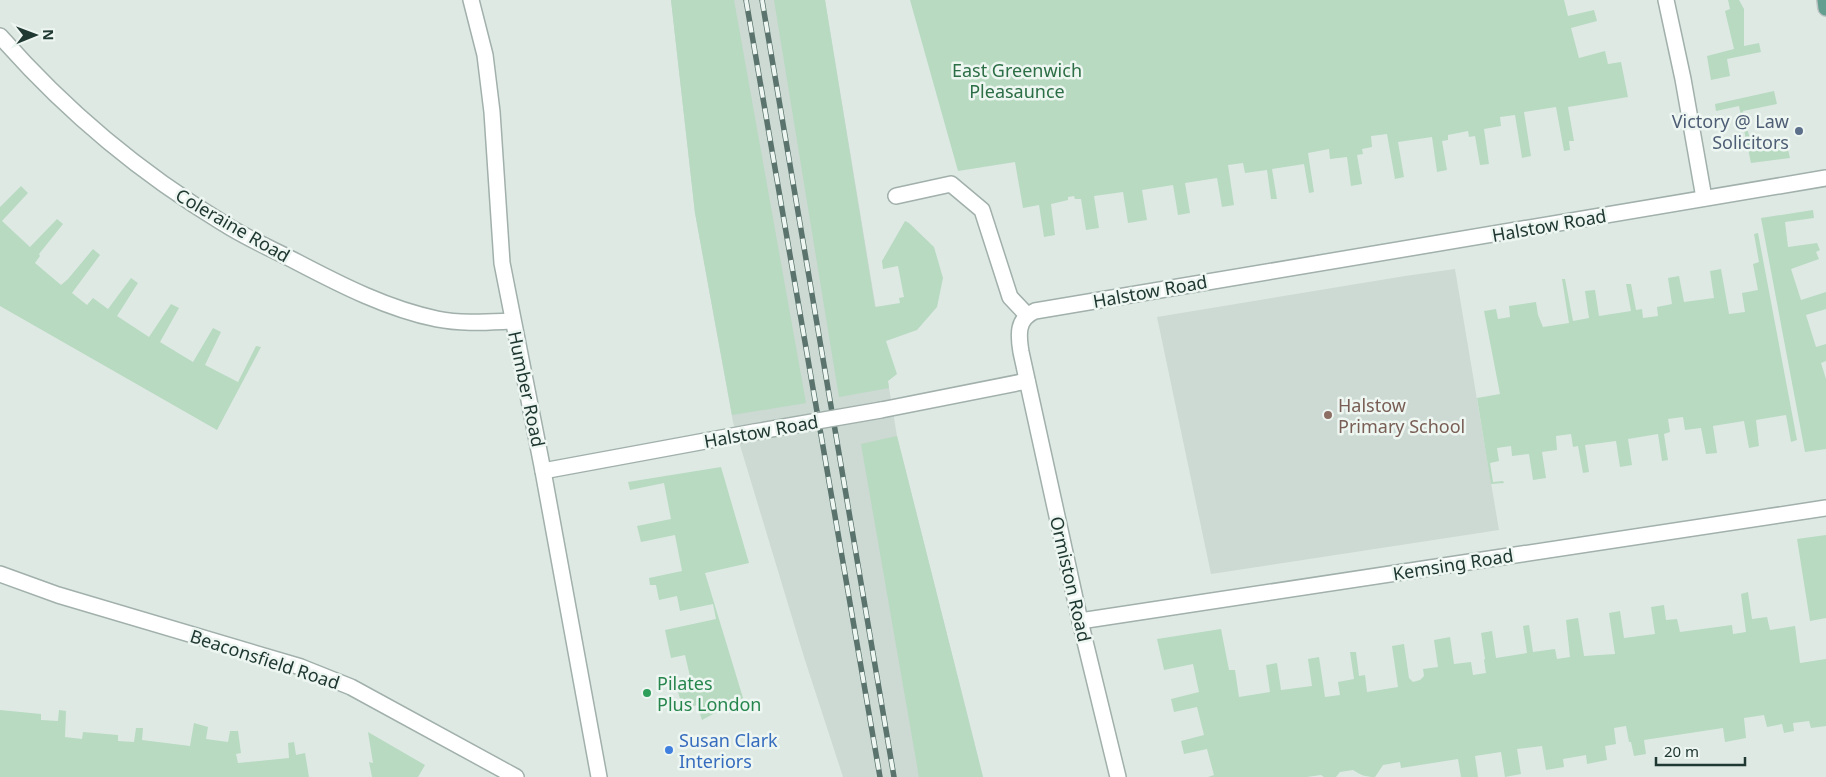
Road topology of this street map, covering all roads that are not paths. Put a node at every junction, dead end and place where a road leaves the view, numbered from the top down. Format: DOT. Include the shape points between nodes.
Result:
graph roads {
  1 [pos="471,0"];
  2 [pos="1666,0"];
  3 [pos="1825,0"];
  4 [pos="1826,8"];
  5 [pos="0,36"];
  6 [pos="1826,178"];
  7 [pos="896,196"];
  8 [pos="1704,198"];
  9 [pos="1027,315"];
  10 [pos="512,320"];
  11 [pos="1027,381"];
  12 [pos="544,471"];
  13 [pos="1826,508"];
  14 [pos="0,574"];
  15 [pos="1080,622"];
  16 [pos="516,777"];
  17 [pos="599,777"];
  18 [pos="1118,777"];
  1 -- 10 [label="street, Humber Road" via="485,55 502,263"];
  2 -- 8 [label="street"];
  3 -- 4 [label="main road"];
  5 -- 10 [label="street, Coleraine Road" via="59,98 117,149 168,188 224,224 342,285 404,309 437,319 474,323"];
  6 -- 8 [label="street, Halstow Road"];
  7 -- 9 [label="street" via="951,184 982,210 1010,297"];
  8 -- 9 [label="street, Halstow Road" via="1164,288"];
  9 -- 11 [label="street" via="1020,326 1019,339"];
  10 -- 12 [label="street, Humber Road"];
  11 -- 12 [label="street, Halstow Road, bridge"];
  11 -- 15 [label="street, Ormiston Road"];
  12 -- 17 [label="street, Humber Road"];
  13 -- 15 [label="street, Kemsing Road"];
  14 -- 16 [label="street, Beaconsfield Road" via="301,667 351,687"];
  15 -- 18 [label="street, Ormiston Road"];
}
